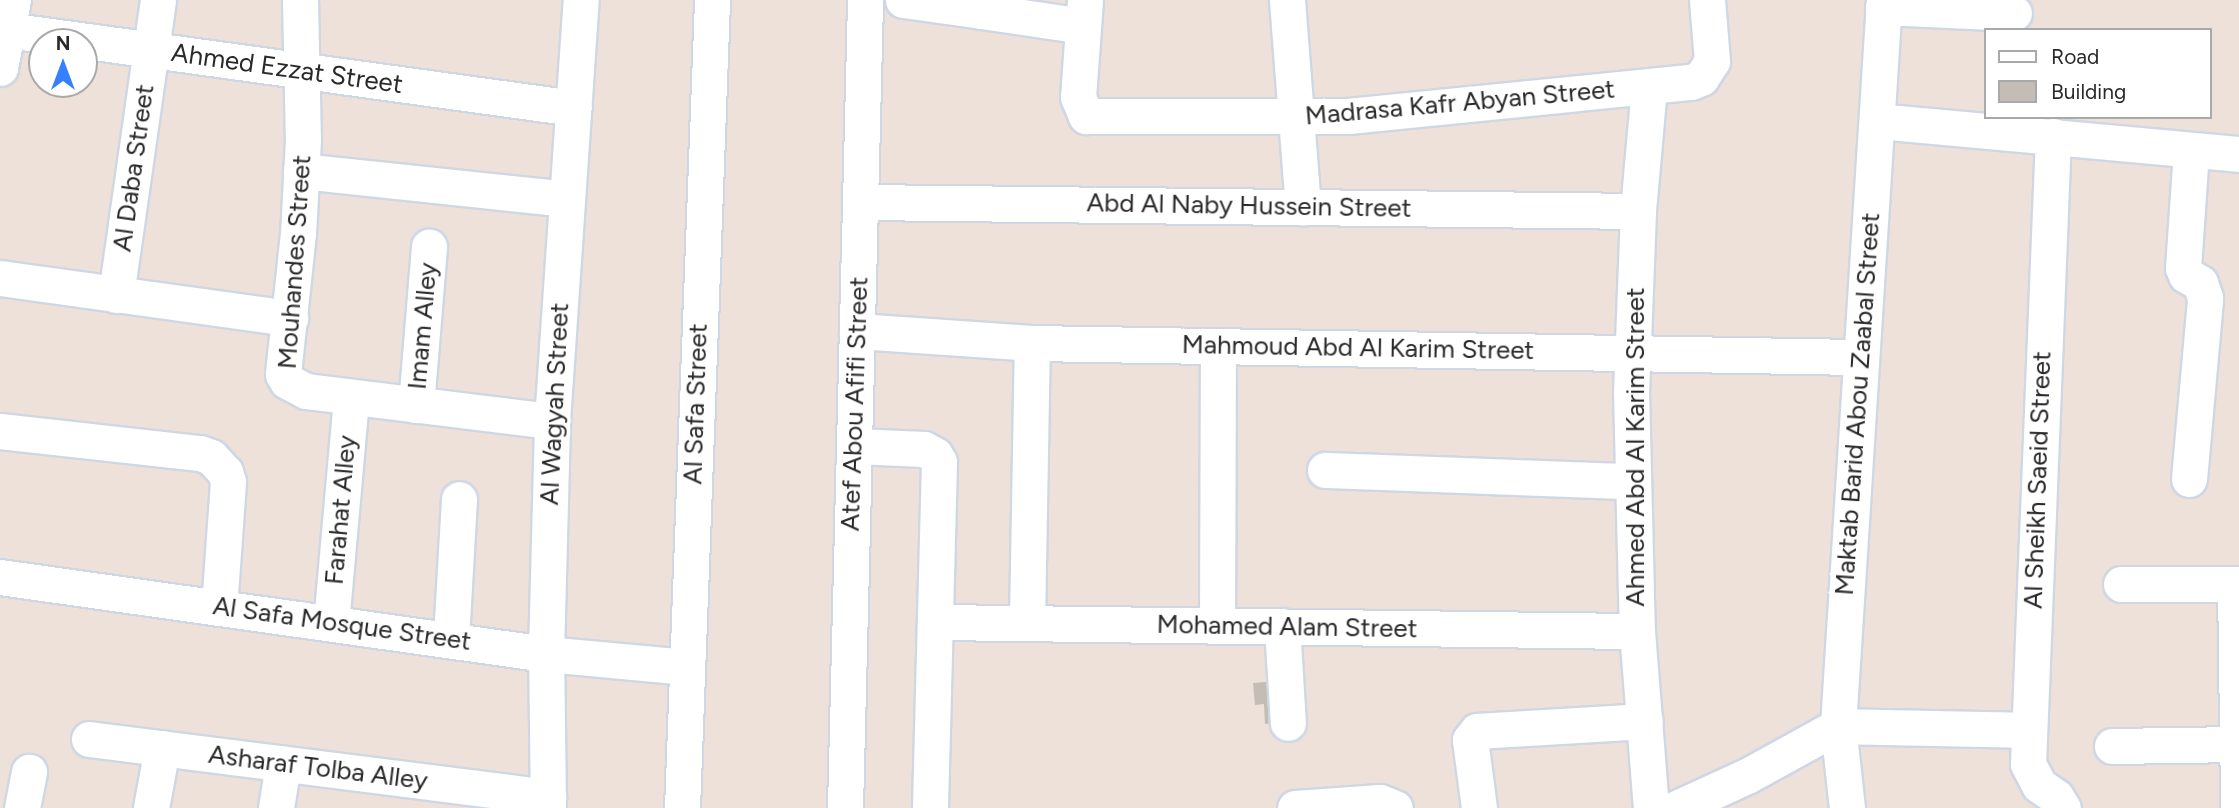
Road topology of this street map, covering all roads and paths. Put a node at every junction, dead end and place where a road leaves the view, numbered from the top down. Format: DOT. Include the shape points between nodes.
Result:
graph roads {
  1 [pos="158,0"];
  2 [pos="300,0"];
  3 [pos="581,0"];
  4 [pos="712,0"];
  5 [pos="865,0"];
  6 [pos="903,0"];
  7 [pos="1287,0"];
  8 [pos="1707,0"];
  9 [pos="1883,4"];
  10 [pos="981,6"];
  11 [pos="1084,13"];
  12 [pos="2014,13"];
  13 [pos="7,20"];
  14 [pos="151,50"];
  15 [pos="0,68"];
  16 [pos="302,71"];
  17 [pos="1648,87"];
  18 [pos="573,108"];
  19 [pos="1296,116"];
  20 [pos="1877,121"];
  21 [pos="2053,136"];
  22 [pos="2191,150"];
  23 [pos="2239,154"];
  24 [pos="301,171"];
  25 [pos="567,198"];
  26 [pos="861,202"];
  27 [pos="1303,207"];
  28 [pos="1638,211"];
  29 [pos="429,247"];
  30 [pos="0,278"];
  31 [pos="116,295"];
  32 [pos="290,318"];
  33 [pos="857,331"];
  34 [pos="1032,343"];
  35 [pos="1218,346"];
  36 [pos="1633,353"];
  37 [pos="1859,357"];
  38 [pos="351,397"];
  39 [pos="416,405"];
  40 [pos="552,421"];
  41 [pos="0,431"];
  42 [pos="855,446"];
  43 [pos="1325,471"];
  44 [pos="2189,479"];
  45 [pos="1632,481"];
  46 [pos="459,499"];
  47 [pos="0,577"];
  48 [pos="2121,584"];
  49 [pos="2237,584"];
  50 [pos="219,608"];
  51 [pos="936,622"];
  52 [pos="331,623"];
  53 [pos="1027,623"];
  54 [pos="1217,626"];
  55 [pos="1282,626"];
  56 [pos="1637,631"];
  57 [pos="451,638"];
  58 [pos="547,654"];
  59 [pos="685,667"];
  60 [pos="1645,721"];
  61 [pos="1288,723"];
  62 [pos="1838,726"];
  63 [pos="2028,730"];
  64 [pos="2238,730"];
  65 [pos="89,739"];
  66 [pos="2112,746"];
  67 [pos="162,748"];
  68 [pos="283,764"];
  69 [pos="29,772"];
  70 [pos="548,803"];
  71 [pos="22,808"];
  72 [pos="150,808"];
  73 [pos="276,808"];
  74 [pos="682,808"];
  75 [pos="845,808"];
  76 [pos="930,808"];
  77 [pos="1296,808"];
  78 [pos="1395,808"];
  79 [pos="1479,808"];
  80 [pos="1650,808"];
  81 [pos="1677,808"];
  82 [pos="1847,808"];
  83 [pos="2063,808"];
  84 [pos="2238,808"];
  1 -- 14 [label="street, Al Daba Street"];
  2 -- 16 [label="street, Mouhandes Street"];
  3 -- 18 [label="street, Al Wagyah Street"];
  4 -- 59 [label="street, Al Safa Street"];
  5 -- 26 [label="street, Atef Abou Afifi Street"];
  6 -- 10 [label="street"];
  7 -- 19 [label="street"];
  8 -- 17 [label="street, Madrasa Kafr Abyan Street" via="1712,61 1708,70 1691,82"];
  9 -- 12 [label="street"];
  9 -- 20 [label="street, Maktab Barid Abou Zaabal Street"];
  10 -- 11 [label="street"];
  11 -- 19 [label="street, Madrasa Kafr Abyan Street" via="1078,97 1086,116"];
  13 -- 14 [label="street, Ahmed Ezzat Street"];
  13 -- 15 [label="street"];
  14 -- 16 [label="street, Ahmed Ezzat Street"];
  14 -- 31 [label="street, Al Daba Street"];
  16 -- 18 [label="street, Ahmed Ezzat Street"];
  16 -- 24 [label="street, Mouhandes Street"];
  17 -- 19 [label="street, Madrasa Kafr Abyan Street" via="1348,116"];
  17 -- 28 [label="street, Ahmed Abd Al Karim Street"];
  18 -- 25 [label="street, Al Wagyah Street"];
  19 -- 27 [label="street"];
  20 -- 21 [label="street"];
  20 -- 37 [label="street, Maktab Barid Abou Zaabal Street"];
  21 -- 22 [label="street"];
  21 -- 63 [label="street, Al Sheikh Saeid Street"];
  22 -- 23 [label="street"];
  22 -- 44 [label="street" via="2183,268 2200,283 2205,298"];
  24 -- 25 [label="street"];
  24 -- 32 [label="street, Mouhandes Street"];
  25 -- 40 [label="street, Al Wagyah Street"];
  26 -- 27 [label="street, Abd Al Naby Hussein Street"];
  26 -- 33 [label="street, Atef Abou Afifi Street"];
  27 -- 28 [label="street, Abd Al Naby Hussein Street"];
  28 -- 36 [label="street, Ahmed Abd Al Karim Street"];
  29 -- 39 [label="street, Imam Alley"];
  30 -- 31 [label="street"];
  31 -- 32 [label="street"];
  32 -- 38 [label="street, Mouhandes Street" via="286,381 298,389"];
  33 -- 34 [label="street, Mahmoud Abd Al Karim Street"];
  33 -- 42 [label="street, Atef Abou Afifi Street"];
  34 -- 35 [label="street, Mahmoud Abd Al Karim Street"];
  34 -- 53 [label="street"];
  35 -- 36 [label="street, Mahmoud Abd Al Karim Street"];
  35 -- 54 [label="street"];
  36 -- 37 [label="street, Mahmoud Abd Al Karim Street"];
  36 -- 45 [label="street, Ahmed Abd Al Karim Street"];
  37 -- 62 [label="street, Maktab Barid Abou Zaabal Street"];
  38 -- 39 [label="street, Mouhandes Street"];
  38 -- 52 [label="street, Farahat Alley"];
  39 -- 40 [label="street, Mouhandes Street"];
  40 -- 58 [label="street, Al Wagyah Street"];
  41 -- 50 [label="street" via="211,457 228,482"];
  42 -- 51 [label="street" via="925,449 939,462"];
  42 -- 75 [label="street, Atef Abou Afifi Street"];
  43 -- 45 [label="street"];
  45 -- 56 [label="street, Ahmed Abd Al Karim Street"];
  46 -- 57 [label="street"];
  47 -- 50 [label="street, Al Safa Mosque Street"];
  48 -- 49 [label="street"];
  49 -- 64 [label="street"];
  50 -- 52 [label="street, Al Safa Mosque Street"];
  51 -- 53 [label="street, Mohamed Alam Street"];
  51 -- 76 [label="street"];
  52 -- 57 [label="street, Al Safa Mosque Street"];
  53 -- 54 [label="street, Mohamed Alam Street"];
  54 -- 55 [label="street, Mohamed Alam Street"];
  55 -- 56 [label="street, Mohamed Alam Street"];
  55 -- 61 [label="street"];
  56 -- 60 [label="street, Ahmed Abd Al Karim Street"];
  57 -- 58 [label="street, Al Safa Mosque Street"];
  58 -- 59 [label="street, Al Safa Mosque Street"];
  58 -- 70 [label="street, Al Wagyah Street"];
  59 -- 74 [label="street, Al Safa Street"];
  60 -- 79 [label="street" via="1477,731 1470,740"];
  60 -- 80 [label="street, Ahmed Abd Al Karim Street"];
  62 -- 63 [label="street"];
  62 -- 81 [label="street"];
  62 -- 82 [label="street, Maktab Barid Abou Zaabal Street"];
  63 -- 83 [label="street, Al Sheikh Saeid Street" via="2031,776"];
  64 -- 66 [label="street"];
  64 -- 84 [label="street"];
  65 -- 67 [label="street, Asharaf Tolba Alley"];
  67 -- 68 [label="street, Asharaf Tolba Alley"];
  67 -- 72 [label="street"];
  68 -- 70 [label="street, Asharaf Tolba Alley"];
  68 -- 73 [label="street"];
  69 -- 71 [label="street"];
  77 -- 78 [label="street" via="1381,802"];
}
